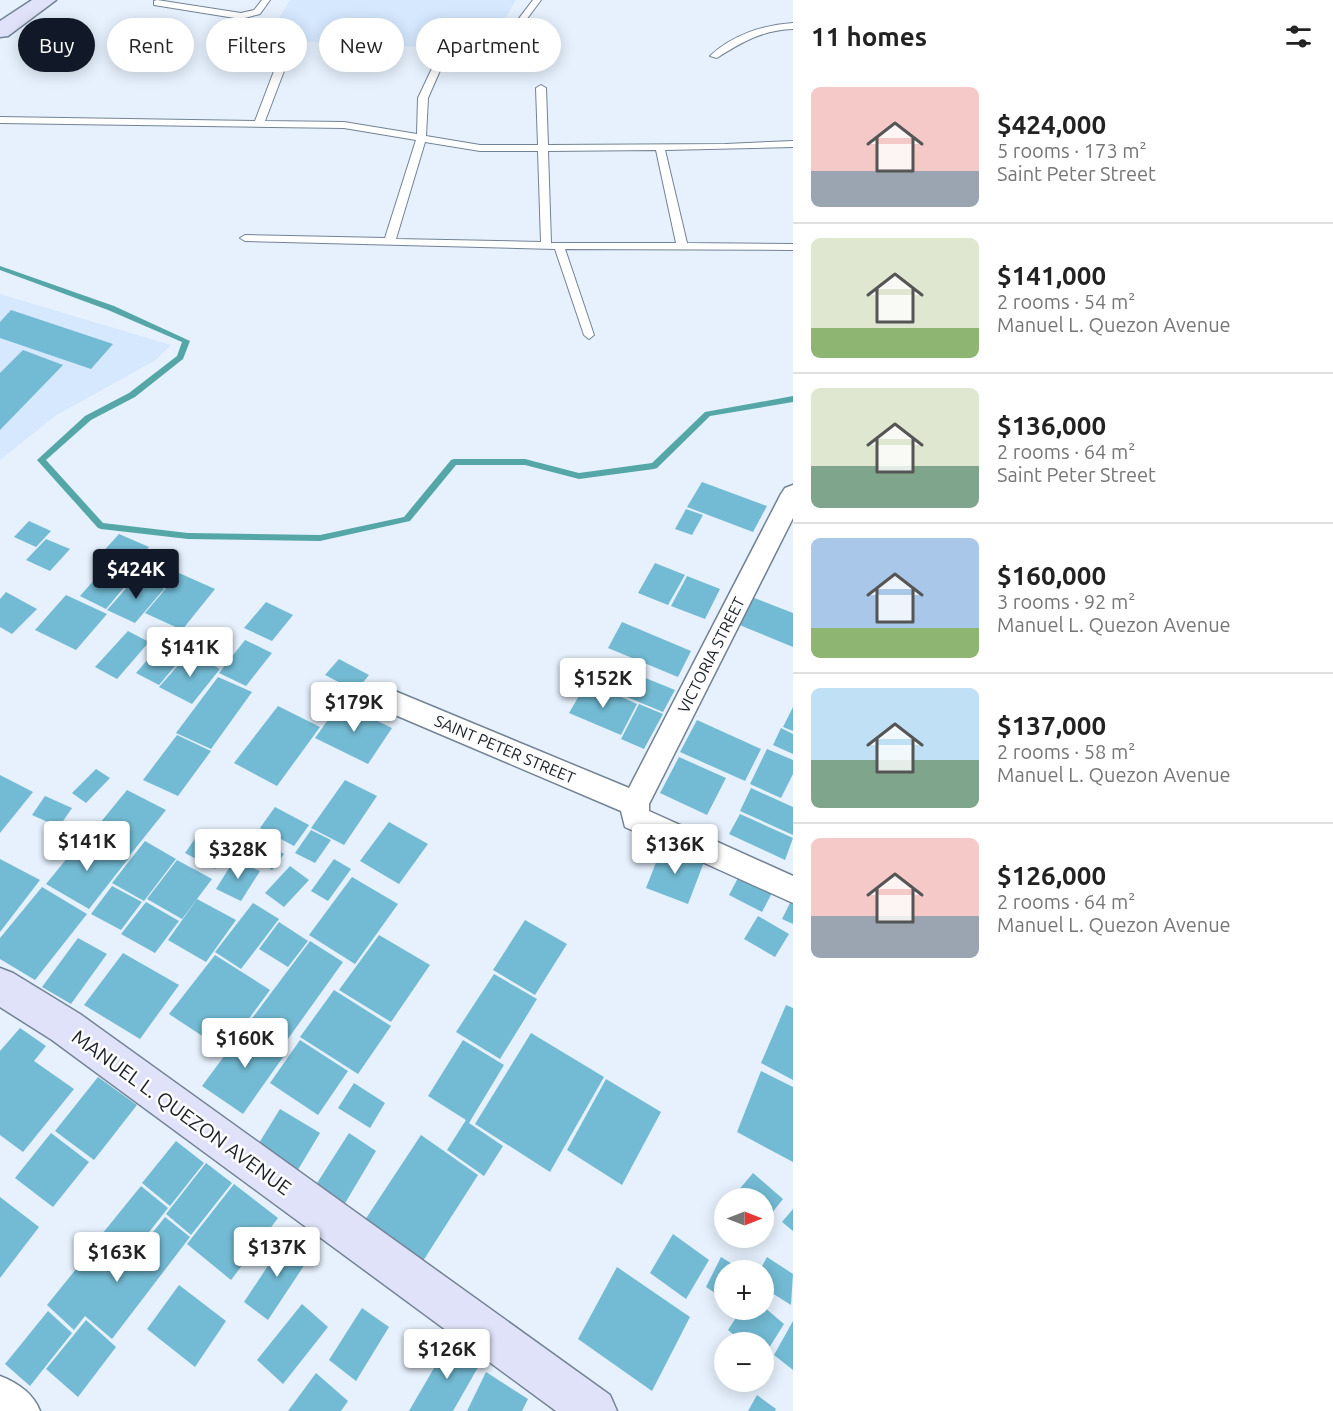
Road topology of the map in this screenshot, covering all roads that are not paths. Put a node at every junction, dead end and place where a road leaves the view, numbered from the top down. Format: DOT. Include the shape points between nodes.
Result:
graph roads {
  1 [pos="46,0"];
  2 [pos="266,0"];
  3 [pos="537,0"];
  4 [pos="157,3"];
  5 [pos="793,26"];
  6 [pos="0,31"];
  7 [pos="714,56"];
  8 [pos="279,72"];
  9 [pos="540,88"];
  10 [pos="0,120"];
  11 [pos="259,124"];
  12 [pos="421,140"];
  13 [pos="793,144"];
  14 [pos="543,148"];
  15 [pos="660,148"];
  16 [pos="245,238"];
  17 [pos="390,240"];
  18 [pos="546,246"];
  19 [pos="559,246"];
  20 [pos="682,246"];
  21 [pos="793,247"];
  22 [pos="589,335"];
  23 [pos="793,494"];
  24 [pos="376,695"];
  25 [pos="635,811"];
  26 [pos="793,890"];
  27 [pos="0,986"];
  28 [pos="594,1411"];
  1 -- 6 [label="main road"];
  2 -- 4 [label="lane" via="257,12 241,16"];
  3 -- 12 [label="lane" via="497,53 438,64 423,98"];
  5 -- 7 [label="lane" via="751,32"];
  8 -- 11 [label="lane"];
  9 -- 14 [label="lane"];
  10 -- 11 [label="lane"];
  11 -- 12 [label="lane" via="344,125"];
  12 -- 14 [label="lane" via="480,148"];
  12 -- 17 [label="lane"];
  13 -- 15 [label="lane"];
  14 -- 15 [label="lane"];
  14 -- 18 [label="lane"];
  15 -- 20 [label="lane"];
  16 -- 17 [label="lane"];
  17 -- 18 [label="lane"];
  18 -- 19 [label="lane"];
  19 -- 20 [label="lane"];
  19 -- 22 [label="lane"];
  20 -- 21 [label="lane"];
  23 -- 25 [label="street, VICTORIA STREET"];
  24 -- 25 [label="street, SAINT PETER STREET"];
  25 -- 26 [label="street, SAINT PETER STREET"];
  27 -- 28 [label="main road, MANUEL L. QUEZON AVENUE" via="75,1034"];
}
